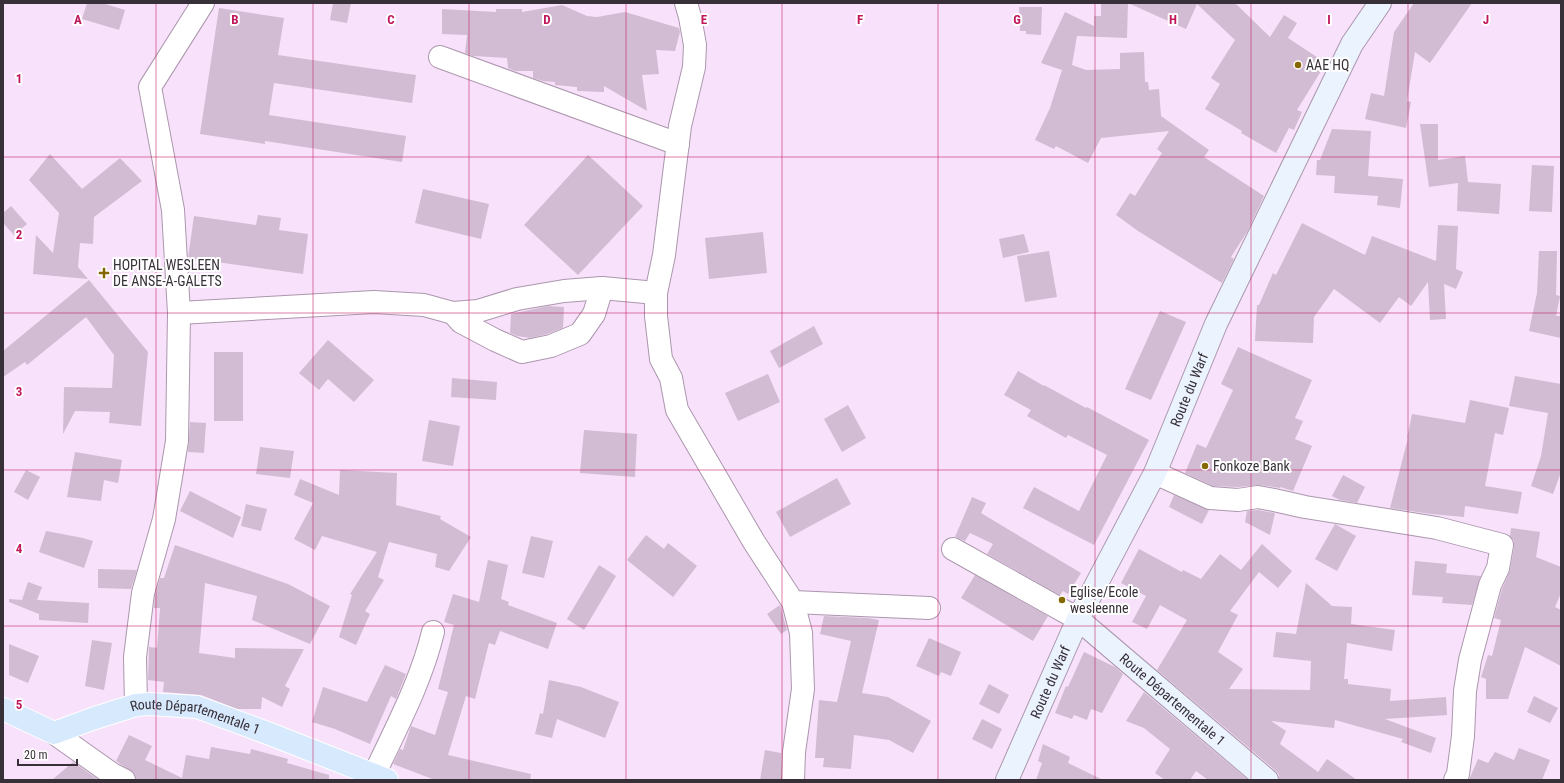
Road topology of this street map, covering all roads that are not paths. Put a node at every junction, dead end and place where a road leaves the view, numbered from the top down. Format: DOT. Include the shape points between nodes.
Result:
graph roads {
  1 [pos="202,3"];
  2 [pos="686,3"];
  3 [pos="1380,3"];
  4 [pos="440,57"];
  5 [pos="678,144"];
  6 [pos="602,288"];
  7 [pos="656,294"];
  8 [pos="178,313"];
  9 [pos="453,313"];
  10 [pos="1154,473"];
  11 [pos="953,549"];
  12 [pos="793,602"];
  13 [pos="929,608"];
  14 [pos="1078,619"];
  15 [pos="433,632"];
  16 [pos="136,706"];
  17 [pos="3,709"];
  18 [pos="54,733"];
  19 [pos="381,777"];
  20 [pos="124,780"];
  21 [pos="793,780"];
  22 [pos="1007,780"];
  23 [pos="1267,780"];
  24 [pos="1455,780"];
  1 -- 8 [label="street" via="150,87 172,210"];
  2 -- 5 [label="street" via="695,45 694,68"];
  3 -- 10 [label="main road, Route du Warf" via="1352,44 1216,324"];
  4 -- 5 [label="street"];
  5 -- 7 [label="street" via="664,255"];
  6 -- 7 [label="street"];
  6 -- 9 [label="street" via="564,291 517,299 478,311"];
  6 -- 9 [label="street" via="594,314 580,334 551,346 522,352 461,322"];
  7 -- 12 [label="street" via="661,359 671,378 677,410 754,542"];
  8 -- 9 [label="street" via="374,302 424,305"];
  8 -- 16 [label="street" via="177,441 164,519 143,593 135,657"];
  10 -- 14 [label="main road, Route du Warf"];
  10 -- 24 [label="street" via="1210,498 1238,500 1258,497 1304,507 1437,528 1502,545 1498,568 1490,585 1470,660 1465,691 1462,744"];
  11 -- 14 [label="street"];
  12 -- 13 [label="street"];
  12 -- 21 [label="street" via="801,633 803,689 794,752"];
  14 -- 22 [label="main road, Route du Warf"];
  14 -- 23 [label="main road, Route Départementale 1"];
  15 -- 19 [label="street"];
  16 -- 18 [label="main road, Route Départementale 1"];
  16 -- 19 [label="main road, Route Départementale 1" via="150,704 197,708"];
  17 -- 18 [label="main road"];
  18 -- 20 [label="street"];
}
